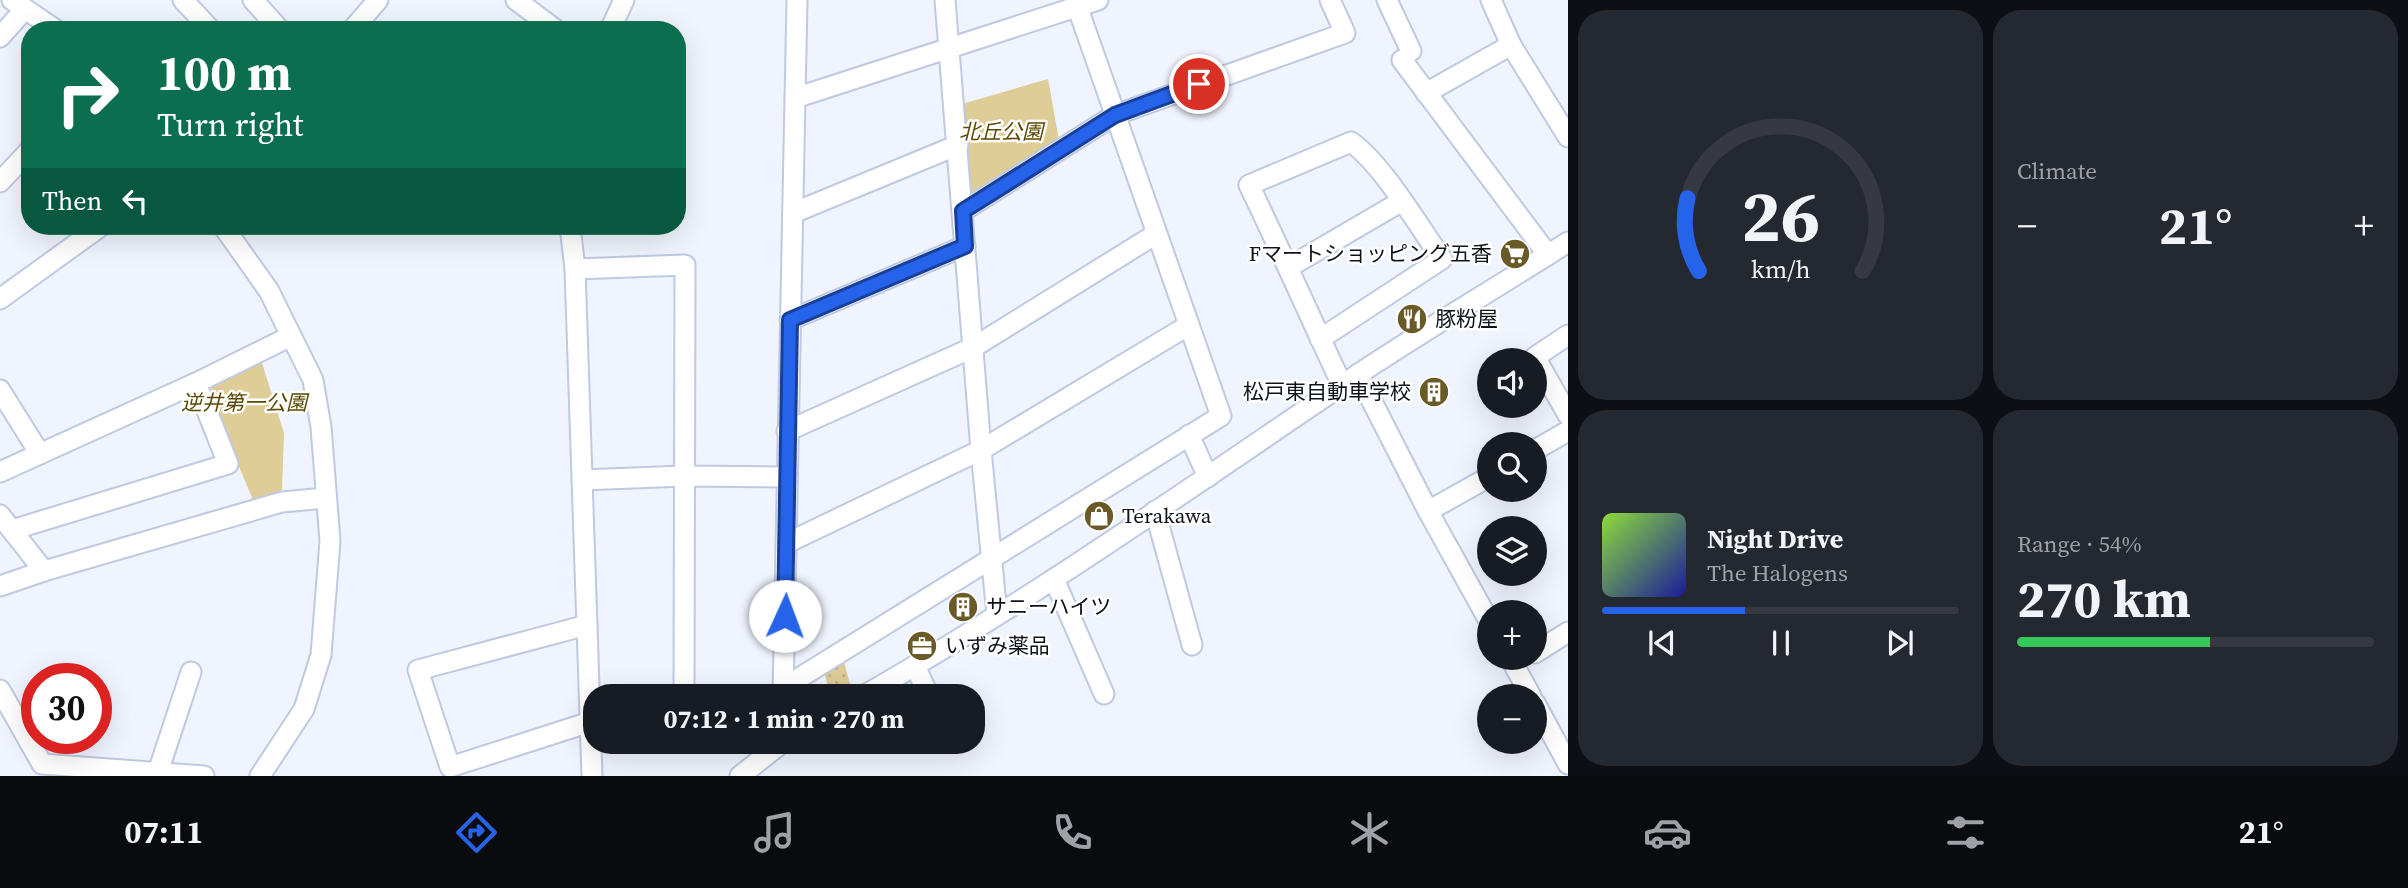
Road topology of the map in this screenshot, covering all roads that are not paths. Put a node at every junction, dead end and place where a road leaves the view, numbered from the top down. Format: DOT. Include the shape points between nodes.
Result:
graph roads {
  1 [pos="183,0"];
  2 [pos="254,0"];
  3 [pos="378,0"];
  4 [pos="516,0"];
  5 [pos="624,0"];
  6 [pos="797,0"];
  7 [pos="945,0"];
  8 [pos="1098,0"];
  9 [pos="1330,0"];
  10 [pos="1387,0"];
  11 [pos="1491,0"];
  12 [pos="1077,3"];
  13 [pos="19,5"];
  14 [pos="43,21"];
  15 [pos="203,21"];
  16 [pos="272,21"];
  17 [pos="360,21"];
  18 [pos="544,21"];
  19 [pos="614,21"];
  20 [pos="0,37"];
  21 [pos="1511,45"];
  22 [pos="949,47"];
  23 [pos="1426,93"];
  24 [pos="795,98"];
  25 [pos="1115,115"];
  26 [pos="1568,137"];
  27 [pos="957,145"];
  28 [pos="21,160"];
  29 [pos="0,182"];
  30 [pos="1402,201"];
  31 [pos="963,211"];
  32 [pos="793,213"];
  33 [pos="1156,234"];
  34 [pos="89,235"];
  35 [pos="229,235"];
  36 [pos="571,235"];
  37 [pos="1568,242"];
  38 [pos="965,246"];
  39 [pos="1548,255"];
  40 [pos="1289,267"];
  41 [pos="575,269"];
  42 [pos="0,299"];
  43 [pos="790,320"];
  44 [pos="1189,325"];
  45 [pos="1568,335"];
  46 [pos="290,336"];
  47 [pos="1320,339"];
  48 [pos="974,347"];
  49 [pos="1350,380"];
  50 [pos="196,383"];
  51 [pos="0,390"];
  52 [pos="1568,415"];
  53 [pos="787,431"];
  54 [pos="1568,431"];
  55 [pos="1189,435"];
  56 [pos="1547,443"];
  57 [pos="981,450"];
  58 [pos="40,454"];
  59 [pos="0,472"];
  60 [pos="684,476"];
  61 [pos="786,477"];
  62 [pos="1208,477"];
  63 [pos="582,480"];
  64 [pos="1477,484"];
  65 [pos="326,498"];
  66 [pos="1155,511"];
  67 [pos="1428,511"];
  68 [pos="6,523"];
  69 [pos="787,543"];
  70 [pos="991,558"];
  71 [pos="44,571"];
  72 [pos="1054,579"];
  73 [pos="0,586"];
  74 [pos="1477,600"];
  75 [pos="997,615"];
  76 [pos="587,625"];
  77 [pos="1568,632"];
  78 [pos="1192,645"];
  79 [pos="1547,645"];
  80 [pos="915,666"];
  81 [pos="191,672"];
  82 [pos="590,684"];
  83 [pos="684,684"];
  84 [pos="783,684"];
  85 [pos="795,684"];
  86 [pos="884,684"];
  87 [pos="923,684"];
  88 [pos="0,690"];
  89 [pos="1104,694"];
  90 [pos="1547,725"];
  91 [pos="583,731"];
  92 [pos="592,754"];
  93 [pos="768,754"];
  94 [pos="1568,764"];
  95 [pos="158,772"];
  96 [pos="204,776"];
  97 [pos="260,776"];
  98 [pos="592,776"];
  99 [pos="740,776"];
  1 -- 15 [label="street"];
  2 -- 16 [label="street"];
  3 -- 17 [label="street"];
  4 -- 18 [label="street"];
  5 -- 19 [label="street"];
  6 -- 24 [label="street"];
  7 -- 22 [label="street"];
  8 -- 12 [label="street"];
  9 -- 25 [label="street" via="1345,33"];
  10 -- 23 [label="street" via="1406,56"];
  11 -- 21 [label="street"];
  12 -- 22 [label="street"];
  12 -- 25 [label="street"];
  13 -- 14 [label="street"];
  13 -- 20 [label="street"];
  21 -- 23 [label="street"];
  21 -- 26 [label="street"];
  22 -- 24 [label="street"];
  22 -- 27 [label="street"];
  23 -- 39 [label="street"];
  24 -- 32 [label="street"];
  25 -- 31 [label="street"];
  25 -- 33 [label="street"];
  27 -- 31 [label="street"];
  27 -- 32 [label="street"];
  28 -- 29 [label="street"];
  30 -- 40 [label="street"];
  30 -- 40 [label="street" via="1363,150 1351,142 1249,185"];
  30 -- 47 [label="street" via="1442,259"];
  31 -- 38 [label="street"];
  32 -- 43 [label="street"];
  33 -- 44 [label="street"];
  33 -- 48 [label="street"];
  34 -- 42 [label="street"];
  35 -- 46 [label="street" via="269,291"];
  36 -- 41 [label="street"];
  37 -- 39 [label="street"];
  38 -- 43 [label="street"];
  38 -- 48 [label="street"];
  39 -- 49 [label="street"];
  40 -- 47 [label="street"];
  41 -- 60 [label="street" via="685,265"];
  41 -- 63 [label="street"];
  43 -- 53 [label="street"];
  44 -- 55 [label="street" via="1221,416"];
  44 -- 57 [label="street"];
  45 -- 52 [label="street" via="1535,357"];
  46 -- 50 [label="street"];
  46 -- 65 [label="street" via="313,380"];
  47 -- 49 [label="street"];
  48 -- 53 [label="street"];
  48 -- 57 [label="street"];
  49 -- 62 [label="street"];
  49 -- 67 [label="street"];
  50 -- 58 [label="street"];
  50 -- 68 [label="street" via="228,464"];
  51 -- 58 [label="street"];
  53 -- 61 [label="street"];
  54 -- 56 [label="street"];
  55 -- 62 [label="street"];
  55 -- 70 [label="street"];
  57 -- 69 [label="street"];
  57 -- 70 [label="street"];
  58 -- 59 [label="street"];
  60 -- 61 [label="street"];
  60 -- 63 [label="street"];
  60 -- 83 [label="street"];
  61 -- 69 [label="street"];
  62 -- 66 [label="street"];
  63 -- 76 [label="street"];
  64 -- 67 [label="street"];
  65 -- 71 [label="street" via="282,502"];
  65 -- 97 [label="street" via="330,541 321,655 304,709"];
  66 -- 72 [label="street"];
  66 -- 78 [label="street"];
  67 -- 74 [label="street"];
  68 -- 71 [label="street"];
  69 -- 84 [label="street"];
  70 -- 75 [label="street"];
  70 -- 85 [label="street"];
  71 -- 73 [label="street"];
  72 -- 75 [label="street"];
  72 -- 89 [label="street"];
  75 -- 80 [label="street"];
  76 -- 82 [label="street"];
  76 -- 91 [label="street" via="418,670 450,767"];
  77 -- 79 [label="street"];
  80 -- 86 [label="street"];
  80 -- 87 [label="street"];
  81 -- 95 [label="street"];
  88 -- 95 [label="street" via="42,764"];
  90 -- 94 [label="street"];
  92 -- 98 [label="street"];
  93 -- 99 [label="street"];
  95 -- 96 [label="street"];
}
